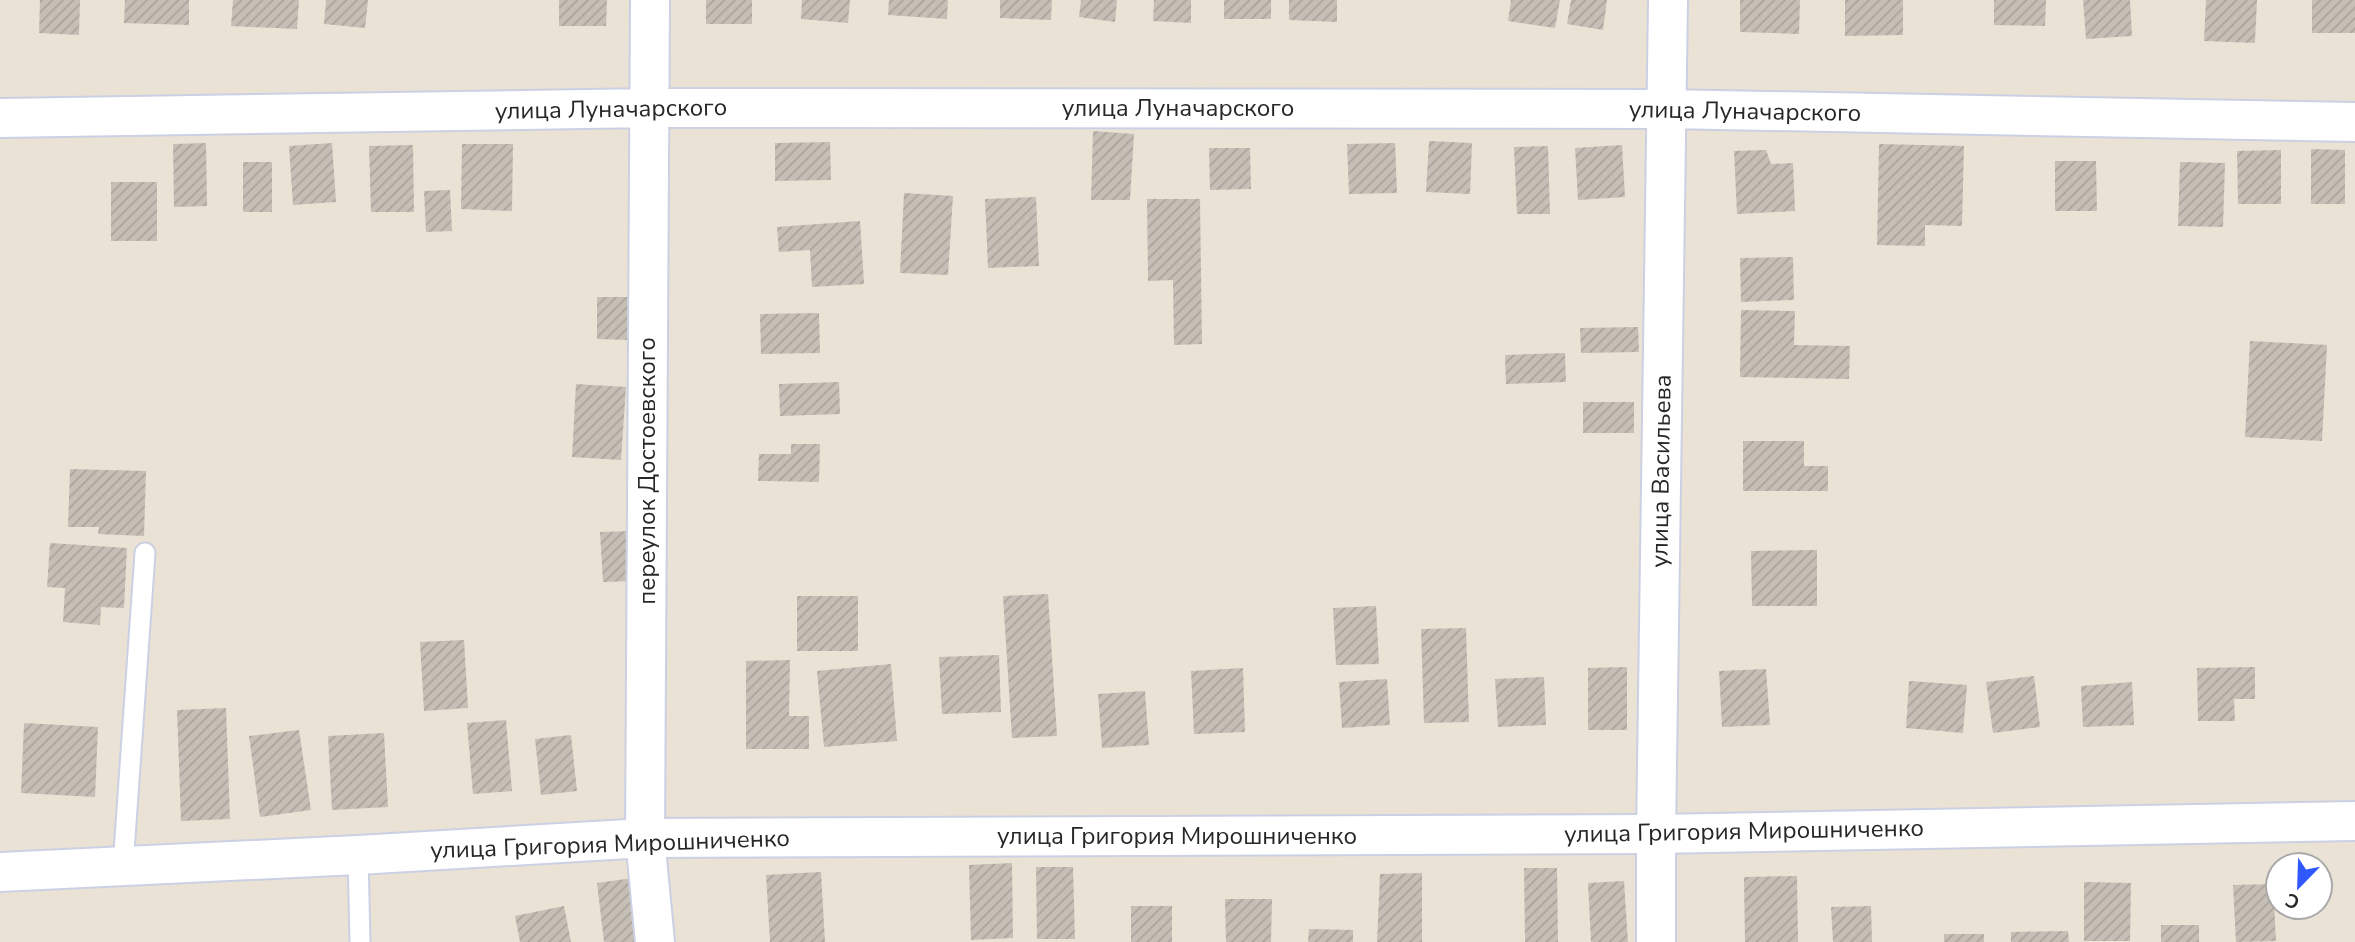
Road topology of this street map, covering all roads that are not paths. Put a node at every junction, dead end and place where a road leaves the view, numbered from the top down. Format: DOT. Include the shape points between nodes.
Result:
graph roads {
  1 [pos="650,0"];
  2 [pos="1668,0"];
  3 [pos="649,108"];
  4 [pos="1666,109"];
  5 [pos="0,118"];
  6 [pos="2355,122"];
  7 [pos="145,553"];
  8 [pos="2355,821"];
  9 [pos="1656,834"];
  10 [pos="645,838"];
  11 [pos="358,855"];
  12 [pos="123,866"];
  13 [pos="0,872"];
  14 [pos="360,942"];
  15 [pos="656,942"];
  16 [pos="1656,942"];
  1 -- 3 [label="street, переулок Достоевского"];
  2 -- 4 [label="street, улица Васильева"];
  3 -- 4 [label="street, улица Луначарского"];
  3 -- 5 [label="street, улица Луначарского"];
  3 -- 10 [label="street, переулок Достоевского"];
  4 -- 6 [label="street, улица Луначарского"];
  4 -- 9 [label="street, улица Васильева"];
  7 -- 12 [label="lane"];
  8 -- 9 [label="street, улица Григория Мирошниченко"];
  9 -- 10 [label="street, улица Григория Мирошниченко"];
  9 -- 16 [label="street, улица Васильева"];
  10 -- 11 [label="street, улица Григория Мирошниченко"];
  10 -- 15 [label="street, переулок Достоевского"];
  11 -- 12 [label="street, улица Григория Мирошниченко"];
  11 -- 14 [label="lane"];
  12 -- 13 [label="street, улица Григория Мирошниченко"];
}
